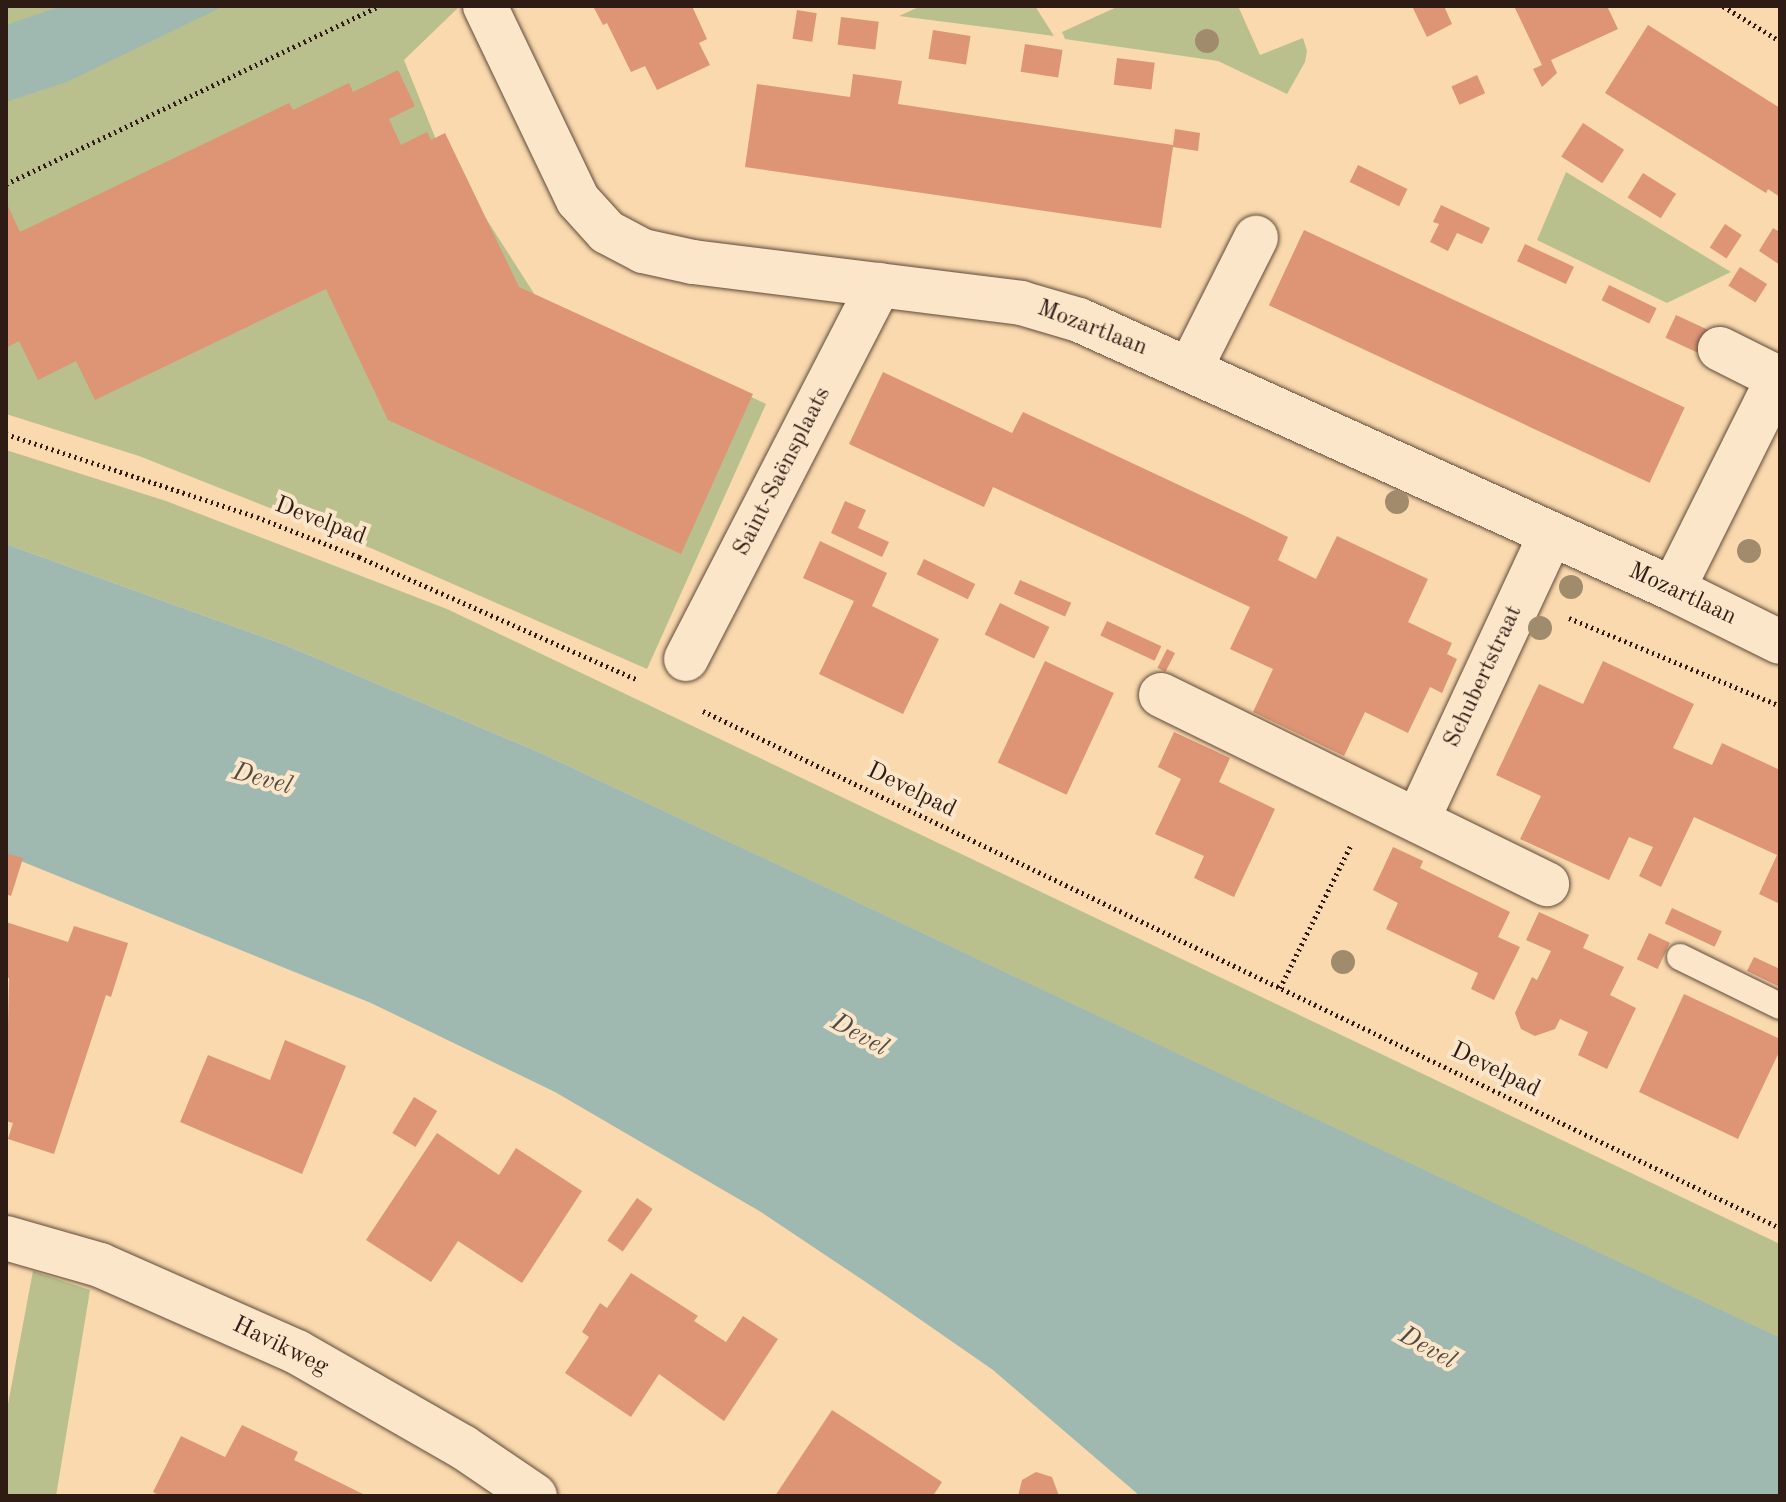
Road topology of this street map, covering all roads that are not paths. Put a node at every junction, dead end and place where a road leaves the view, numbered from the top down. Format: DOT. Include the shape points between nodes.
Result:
graph roads {
  1 [pos="485,6"];
  2 [pos="1256,238"];
  3 [pos="879,285"];
  4 [pos="1720,349"];
  5 [pos="1190,369"];
  6 [pos="1550,536"];
  7 [pos="1673,589"];
  8 [pos="1780,642"];
  9 [pos="686,659"];
  10 [pos="1161,695"];
  11 [pos="1418,819"];
  12 [pos="1547,884"];
  13 [pos="1680,957"];
  14 [pos="1780,1006"];
  15 [pos="6,1238"];
  16 [pos="535,1496"];
  1 -- 3 [label="street, Mozartlaan" via="578,200 607,232 643,251 693,262"];
  2 -- 5 [label="street"];
  3 -- 5 [label="street, Mozartlaan" via="1021,303 1079,320"];
  3 -- 9 [label="street, Saint-Saënsplaats"];
  4 -- 7 [label="street" via="1778,378"];
  5 -- 6 [label="street, Mozartlaan"];
  6 -- 7 [label="street, Mozartlaan"];
  6 -- 11 [label="street, Schubertstraat"];
  7 -- 8 [label="street, Mozartlaan"];
  10 -- 11 [label="street"];
  11 -- 12 [label="street"];
  13 -- 14 [label="lane"];
  15 -- 16 [label="street, Havikweg" via="100,1265 297,1352 463,1447"];
}
